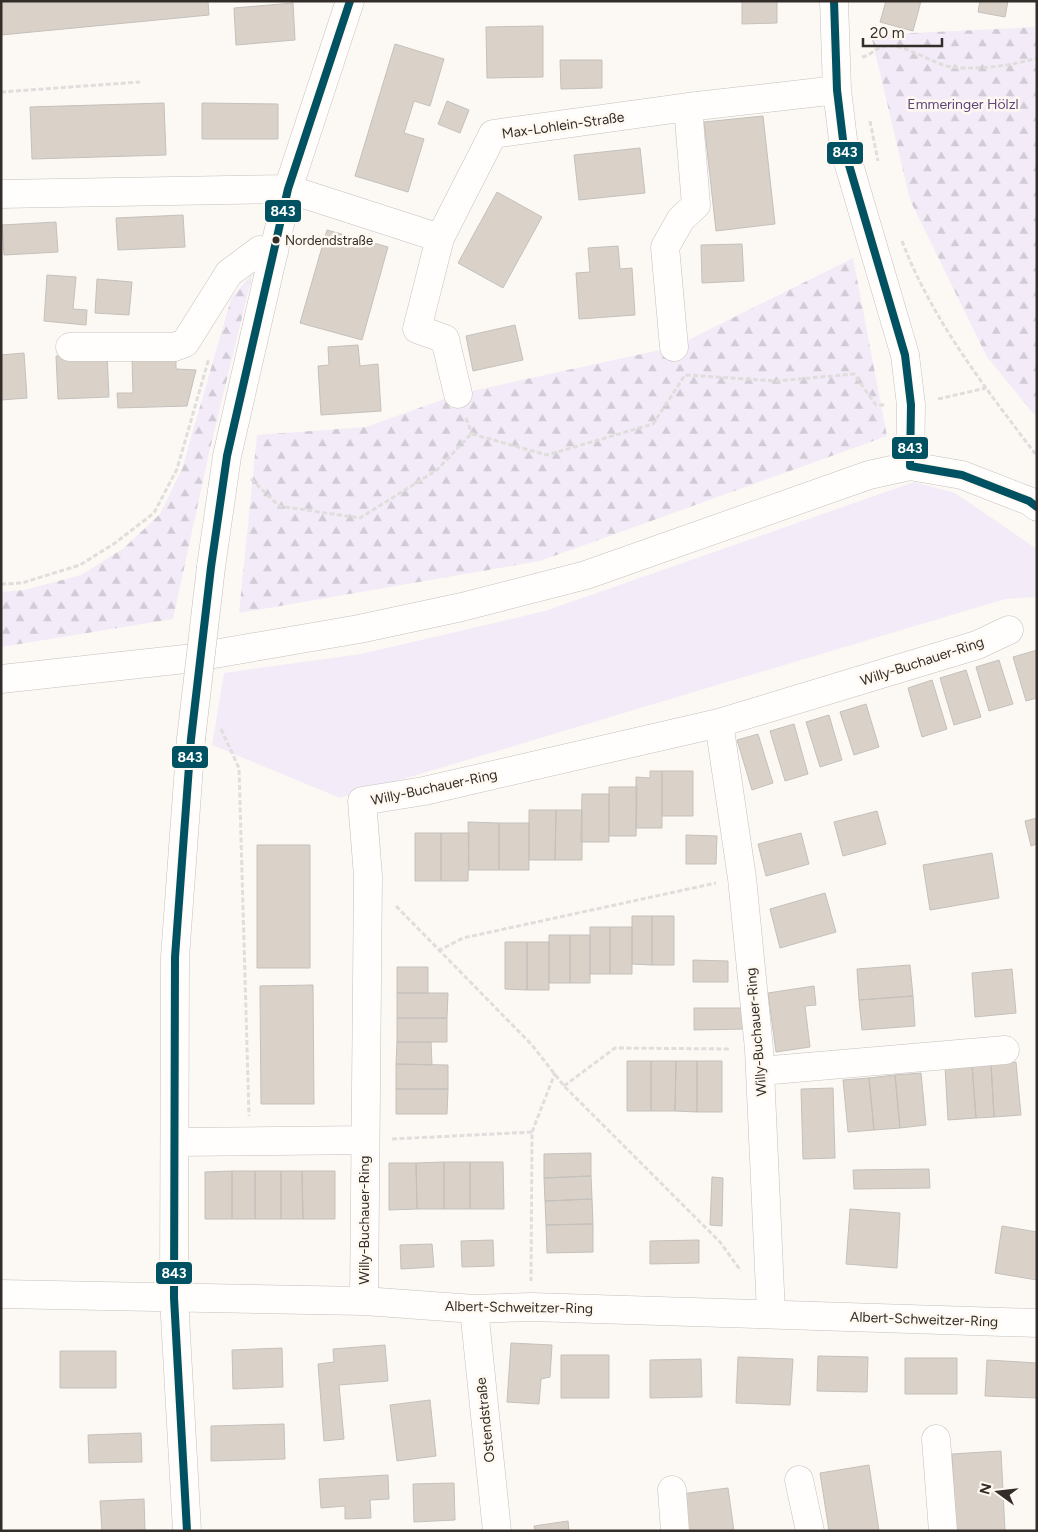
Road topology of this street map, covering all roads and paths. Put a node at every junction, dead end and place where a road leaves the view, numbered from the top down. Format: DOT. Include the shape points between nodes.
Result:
graph roads {
  1 [pos="350,1"];
  2 [pos="834,1"];
  3 [pos="835,50"];
  4 [pos="1037,58"];
  5 [pos="140,82"];
  6 [pos="837,90"];
  7 [pos="1,92"];
  8 [pos="688,107"];
  9 [pos="869,115"];
  10 [pos="879,163"];
  11 [pos="288,190"];
  12 [pos="1,194"];
  13 [pos="900,235"];
  14 [pos="440,238"];
  15 [pos="274,252"];
  16 [pos="70,347"];
  17 [pos="674,347"];
  18 [pos="210,356"];
  19 [pos="986,388"];
  20 [pos="458,394"];
  21 [pos="911,405"];
  22 [pos="227,456"];
  23 [pos="1037,456"];
  24 [pos="910,466"];
  25 [pos="1037,507"];
  26 [pos="1,584"];
  27 [pos="1009,630"];
  28 [pos="1,679"];
  29 [pos="218,723"];
  30 [pos="719,723"];
  31 [pos="368,876"];
  32 [pos="742,878"];
  33 [pos="438,951"];
  34 [pos="1005,1050"];
  35 [pos="759,1060"];
  36 [pos="555,1073"];
  37 [pos="564,1086"];
  38 [pos="532,1132"];
  39 [pos="364,1140"];
  40 [pos="175,1142"];
  41 [pos="250,1142"];
  42 [pos="743,1274"];
  43 [pos="1,1294"];
  44 [pos="174,1298"];
  45 [pos="364,1301"];
  46 [pos="531,1307"];
  47 [pos="474,1309"];
  48 [pos="771,1313"];
  49 [pos="1037,1323"];
  50 [pos="936,1439"];
  51 [pos="799,1480"];
  52 [pos="672,1490"];
  53 [pos="187,1531"];
  54 [pos="497,1531"];
  55 [pos="675,1531"];
  56 [pos="810,1531"];
  57 [pos="943,1531"];
  1 -- 11 [label="street"];
  2 -- 3 [label="street"];
  3 -- 4 [label="path" via="858,58 868,56 882,46 899,48 951,67 1010,66"];
  3 -- 6 [label="street"];
  5 -- 7 [label="path"];
  6 -- 8 [label="street, Max-Lohlein-Straße"];
  6 -- 21 [label="street" via="844,148 905,355"];
  8 -- 14 [label="street, Max-Lohlein-Straße" via="493,134"];
  8 -- 17 [label="street" via="696,205 681,219 665,247"];
  9 -- 10 [label="path"];
  11 -- 12 [label="street"];
  11 -- 14 [label="street"];
  11 -- 15 [label="street"];
  13 -- 19 [label="path" via="916,278"];
  14 -- 20 [label="street, Max-Lohlein-Straße" via="417,329 445,339"];
  15 -- 16 [label="street" via="260,250 229,273 185,343 174,347"];
  15 -- 22 [label="street"];
  18 -- 26 [label="path" via="178,469 154,513 115,544 80,565 22,583"];
  19 -- 21 [label="path"];
  19 -- 23 [label="path"];
  21 -- 22 [label="path" via="876,405 854,374 777,381 685,375 653,424 547,455 472,434 437,470 360,518 279,506"];
  21 -- 24 [label="street"];
  22 -- 40 [label="street, bridge" via="191,739 175,958"];
  24 -- 25 [label="street" via="962,475"];
  24 -- 28 [label="street" via="869,475 586,575 462,607 359,629 184,659"];
  27 -- 30 [label="street, Willy-Buchauer-Ring" via="977,645"];
  29 -- 41 [label="path" via="239,768"];
  30 -- 31 [label="street, Willy-Buchauer-Ring" via="424,791 362,802"];
  30 -- 32 [label="street, Willy-Buchauer-Ring"];
  31 -- 33 [label="path"];
  31 -- 39 [label="street, Willy-Buchauer-Ring"];
  32 -- 33 [label="path" via="463,938"];
  32 -- 35 [label="street, Willy-Buchauer-Ring"];
  33 -- 36 [label="path"];
  34 -- 35 [label="street"];
  35 -- 37 [label="path" via="615,1048"];
  35 -- 48 [label="street, Willy-Buchauer-Ring"];
  36 -- 37 [label="path"];
  36 -- 38 [label="path"];
  37 -- 42 [label="path" via="720,1242"];
  38 -- 39 [label="path"];
  38 -- 46 [label="path"];
  39 -- 41 [label="street, Willy-Buchauer-Ring"];
  39 -- 45 [label="street, Willy-Buchauer-Ring"];
  40 -- 41 [label="street, Willy-Buchauer-Ring"];
  40 -- 44 [label="street"];
  43 -- 44 [label="street, Albert-Schweitzer-Ring"];
  44 -- 45 [label="street, Albert-Schweitzer-Ring"];
  44 -- 53 [label="street"];
  45 -- 47 [label="street, Albert-Schweitzer-Ring"];
  46 -- 47 [label="street, Albert-Schweitzer-Ring"];
  46 -- 48 [label="street, Albert-Schweitzer-Ring"];
  47 -- 54 [label="street, Ostendstraße"];
  48 -- 49 [label="street, Albert-Schweitzer-Ring"];
  50 -- 57 [label="street"];
  51 -- 56 [label="street"];
  52 -- 55 [label="street"];
}
